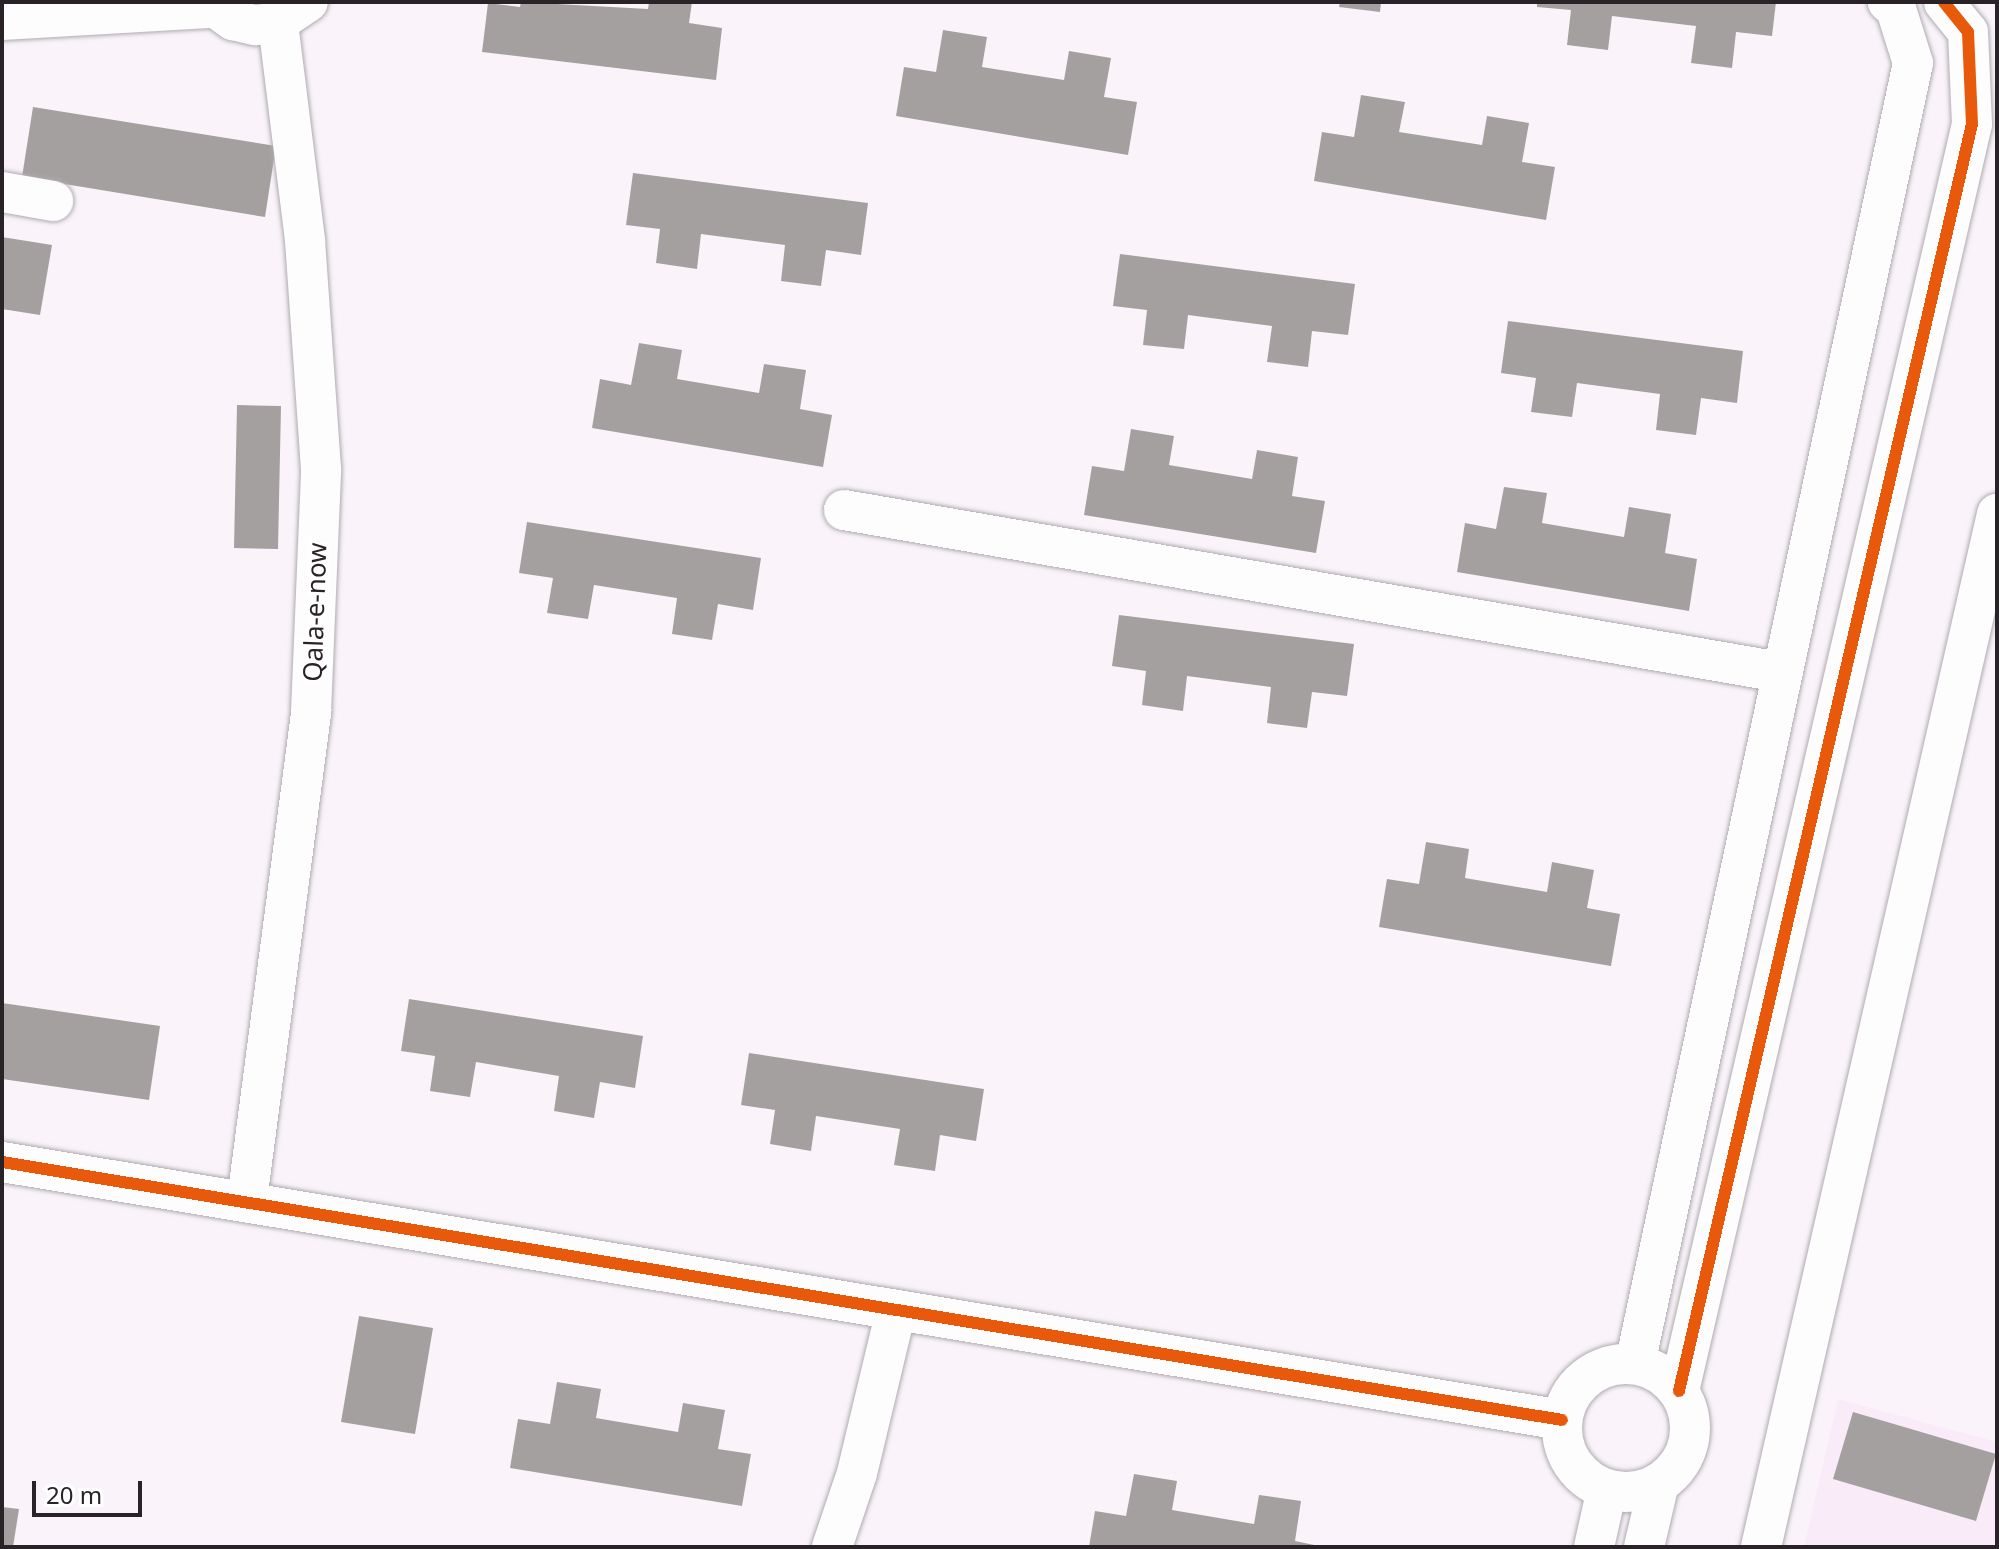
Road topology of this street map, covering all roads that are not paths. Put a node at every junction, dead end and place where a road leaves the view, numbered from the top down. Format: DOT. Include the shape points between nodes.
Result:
graph roads {
  1 [pos="1888,2"];
  2 [pos="1944,2"];
  3 [pos="210,5"];
  4 [pos="293,12"];
  5 [pos="2,20"];
  6 [pos="2,192"];
  7 [pos="53,201"];
  8 [pos="844,510"];
  9 [pos="1997,514"];
  10 [pos="1780,672"];
  11 [pos="2,1162"];
  12 [pos="247,1200"];
  13 [pos="896,1310"];
  14 [pos="1635,1364"];
  15 [pos="1679,1391"];
  16 [pos="1562,1420"];
  17 [pos="1659,1483"];
  18 [pos="1607,1489"];
  19 [pos="832,1547"];
  20 [pos="1594,1547"];
  21 [pos="1644,1547"];
  22 [pos="1761,1547"];
  1 -- 10 [label="street" via="1896,9 1913,63"];
  2 -- 15 [label="street" via="1968,32 1972,124"];
  3 -- 4 [label="street" via="233,20"];
  3 -- 5 [label="street"];
  4 -- 12 [label="street, Qala-e-now" via="321,469 311,712"];
  6 -- 7 [label="street"];
  8 -- 10 [label="street"];
  9 -- 22 [label="street"];
  10 -- 14 [label="street"];
  11 -- 12 [label="street"];
  12 -- 13 [label="street"];
  13 -- 16 [label="street"];
  13 -- 19 [label="street" via="857,1473"];
  14 -- 15 [label="street" via="1667,1378"];
  14 -- 16 [label="street" via="1594,1372 1579,1384"];
  15 -- 17 [label="street" via="1687,1406 1689,1441 1678,1465"];
  16 -- 18 [label="street" via="1572,1463"];
  17 -- 18 [label="street" via="1626,1492"];
  17 -- 21 [label="street"];
  18 -- 20 [label="street"];
}
